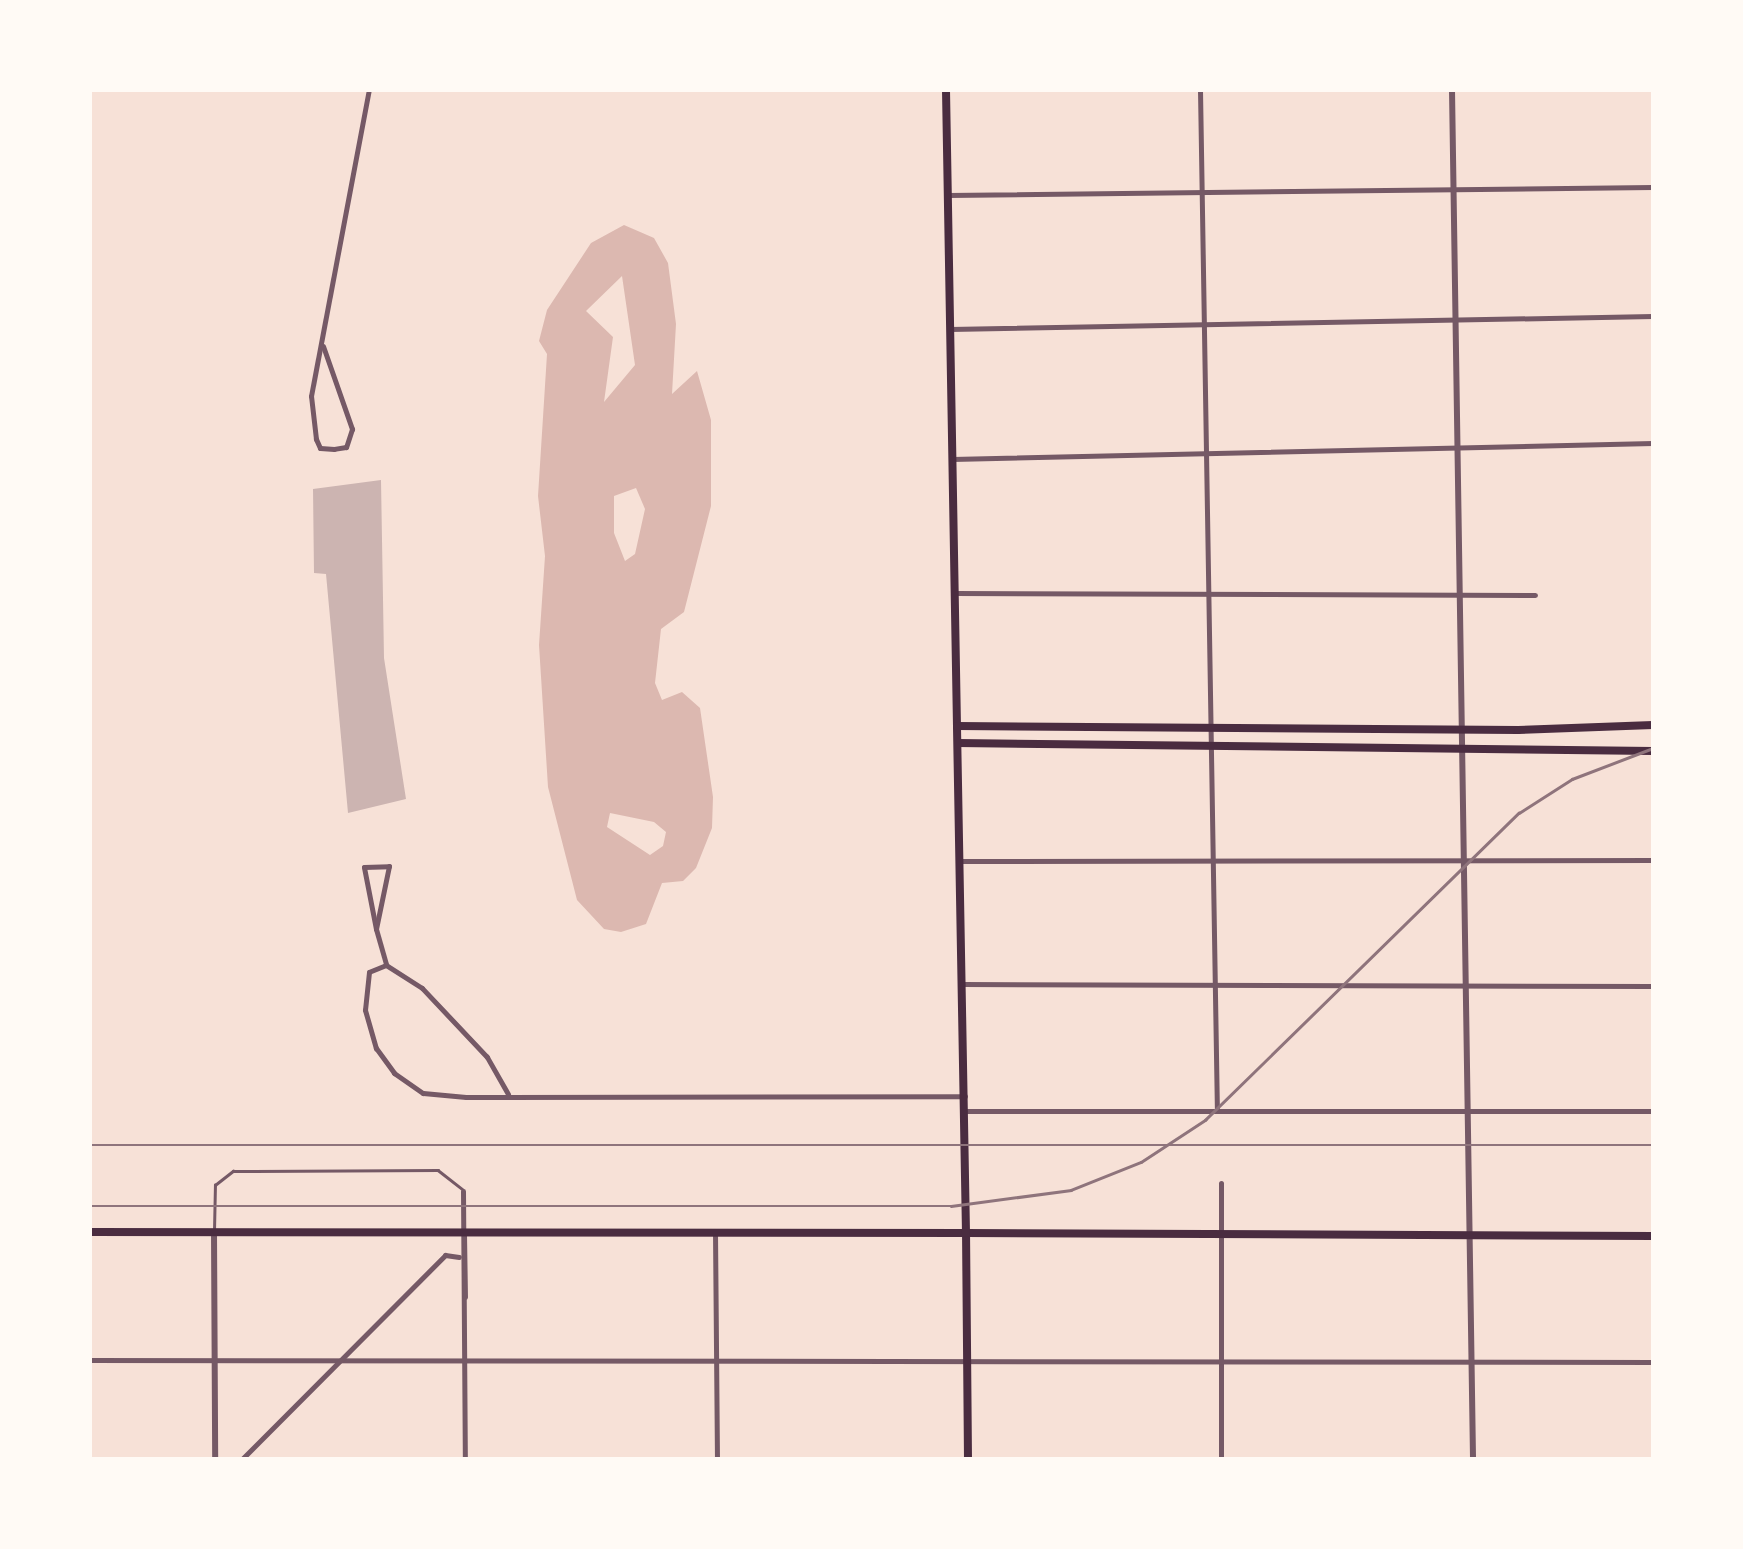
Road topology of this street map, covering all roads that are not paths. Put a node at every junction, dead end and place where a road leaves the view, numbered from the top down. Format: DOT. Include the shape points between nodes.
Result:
graph roads {
  1 [pos="369,90"];
  2 [pos="946,90"];
  3 [pos="1200,90"];
  4 [pos="1452,90"];
  5 [pos="1653,187"];
  6 [pos="1453,189"];
  7 [pos="1200,192"];
  8 [pos="948,195"];
  9 [pos="1653,316"];
  10 [pos="1455,319"];
  11 [pos="1203,323"];
  12 [pos="950,329"];
  13 [pos="323,346"];
  14 [pos="1653,442"];
  15 [pos="1456,449"];
  16 [pos="1205,454"];
  17 [pos="952,459"];
  18 [pos="954,593"];
  19 [pos="1208,594"];
  20 [pos="1458,596"];
  21 [pos="1536,596"];
  22 [pos="1653,725"];
  23 [pos="958,726"];
  24 [pos="1209,726"];
  25 [pos="1459,728"];
  26 [pos="958,743"];
  27 [pos="1209,744"];
  28 [pos="1459,744"];
  29 [pos="1653,750"];
  30 [pos="1212,860"];
  31 [pos="1653,860"];
  32 [pos="960,861"];
  33 [pos="1463,862"];
  34 [pos="376,929"];
  35 [pos="386,965"];
  36 [pos="963,984"];
  37 [pos="1465,984"];
  38 [pos="1216,985"];
  39 [pos="1653,986"];
  40 [pos="508,1094"];
  41 [pos="966,1096"];
  42 [pos="1468,1110"];
  43 [pos="966,1111"];
  44 [pos="1217,1111"];
  45 [pos="1653,1111"];
  46 [pos="1221,1184"];
  47 [pos="463,1191"];
  48 [pos="90,1232"];
  49 [pos="214,1232"];
  50 [pos="463,1232"];
  51 [pos="715,1232"];
  52 [pos="966,1232"];
  53 [pos="1221,1233"];
  54 [pos="1471,1236"];
  55 [pos="1653,1236"];
  56 [pos="459,1256"];
  57 [pos="464,1302"];
  58 [pos="90,1360"];
  59 [pos="215,1360"];
  60 [pos="340,1360"];
  61 [pos="1221,1360"];
  62 [pos="466,1361"];
  63 [pos="716,1362"];
  64 [pos="968,1362"];
  65 [pos="1472,1362"];
  66 [pos="1653,1362"];
  67 [pos="215,1459"];
  68 [pos="242,1459"];
  69 [pos="465,1459"];
  70 [pos="716,1459"];
  71 [pos="968,1459"];
  72 [pos="1221,1459"];
  73 [pos="1473,1459"];
  1 -- 13 [label="street"];
  2 -- 8 [label="main road"];
  3 -- 7 [label="street"];
  4 -- 6 [label="street"];
  5 -- 6 [label="street"];
  6 -- 7 [label="street"];
  6 -- 10 [label="street"];
  7 -- 8 [label="street"];
  7 -- 11 [label="street"];
  8 -- 12 [label="main road"];
  9 -- 10 [label="street"];
  10 -- 11 [label="street"];
  10 -- 15 [label="street"];
  11 -- 12 [label="street"];
  11 -- 16 [label="street"];
  12 -- 17 [label="main road"];
  13 -- 13 [label="street" via="312,420 320,448 334,450 346,447 352,429"];
  14 -- 15 [label="street"];
  15 -- 16 [label="street"];
  15 -- 20 [label="street"];
  16 -- 17 [label="street"];
  16 -- 19 [label="street"];
  17 -- 18 [label="main road"];
  18 -- 19 [label="street"];
  18 -- 23 [label="main road"];
  19 -- 20 [label="street"];
  19 -- 24 [label="street"];
  20 -- 21 [label="street"];
  20 -- 25 [label="street"];
  22 -- 25 [label="main road"];
  23 -- 24 [label="main road"];
  23 -- 26 [label="main road"];
  24 -- 25 [label="main road"];
  24 -- 27 [label="street"];
  25 -- 28 [label="street"];
  26 -- 27 [label="main road"];
  26 -- 32 [label="main road"];
  27 -- 28 [label="main road"];
  27 -- 30 [label="street"];
  28 -- 29 [label="main road"];
  28 -- 33 [label="street"];
  30 -- 32 [label="street"];
  30 -- 33 [label="street"];
  30 -- 38 [label="street"];
  31 -- 33 [label="street"];
  32 -- 36 [label="main road"];
  33 -- 37 [label="street"];
  34 -- 34 [label="street" via="364,867 388,866 388,890"];
  34 -- 35 [label="street"];
  35 -- 40 [label="street" via="450,1016 506,1082"];
  35 -- 40 [label="street" via="369,972 365,1010 376,1048 394,1073 423,1093"];
  36 -- 38 [label="street"];
  36 -- 41 [label="main road"];
  37 -- 38 [label="street"];
  37 -- 39 [label="street"];
  37 -- 42 [label="street"];
  38 -- 44 [label="street"];
  40 -- 41 [label="street"];
  41 -- 43 [label="main road"];
  42 -- 44 [label="street"];
  42 -- 45 [label="street"];
  42 -- 54 [label="street"];
  43 -- 44 [label="street"];
  43 -- 52 [label="main road"];
  46 -- 53 [label="street"];
  47 -- 49 [label="lane" via="451,1174 438,1170 240,1170 215,1185"];
  47 -- 50 [label="street"];
  48 -- 49 [label="main road"];
  49 -- 50 [label="main road"];
  49 -- 59 [label="street"];
  50 -- 51 [label="main road"];
  50 -- 56 [label="street"];
  50 -- 57 [label="street" via="469,1244"];
  51 -- 52 [label="main road"];
  51 -- 63 [label="street"];
  52 -- 53 [label="main road"];
  52 -- 64 [label="main road"];
  53 -- 54 [label="main road"];
  53 -- 61 [label="street"];
  54 -- 55 [label="main road"];
  54 -- 65 [label="street"];
  56 -- 57 [label="street"];
  56 -- 60 [label="street" via="445,1256"];
  57 -- 62 [label="street"];
  58 -- 59 [label="street"];
  59 -- 60 [label="street"];
  59 -- 67 [label="street"];
  60 -- 62 [label="street"];
  60 -- 68 [label="street"];
  61 -- 64 [label="street"];
  61 -- 65 [label="street"];
  61 -- 72 [label="street"];
  62 -- 63 [label="street"];
  62 -- 69 [label="street"];
  63 -- 64 [label="street"];
  63 -- 70 [label="street"];
  64 -- 71 [label="main road"];
  65 -- 66 [label="street"];
  65 -- 73 [label="street"];
}
